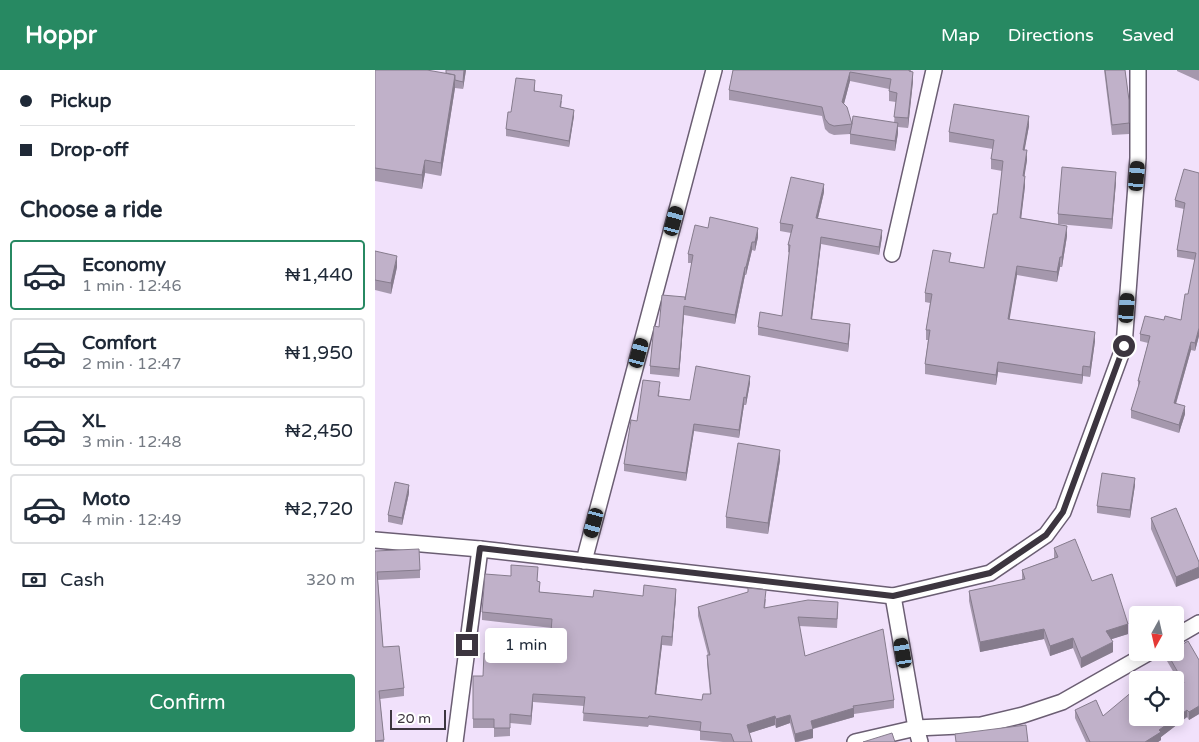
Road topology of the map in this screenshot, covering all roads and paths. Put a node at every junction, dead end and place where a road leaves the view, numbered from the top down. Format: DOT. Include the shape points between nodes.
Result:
graph roads {
  1 [pos="713,70"];
  2 [pos="935,70"];
  3 [pos="1138,70"];
  4 [pos="892,254"];
  5 [pos="375,540"];
  6 [pos="480,548"];
  7 [pos="584,561"];
  8 [pos="893,596"];
  9 [pos="1198,626"];
  10 [pos="1184,633"];
  11 [pos="1134,661"];
  12 [pos="918,735"];
  13 [pos="455,742"];
  14 [pos="855,742"];
  1 -- 7 [label="street"];
  2 -- 4 [label="street"];
  3 -- 8 [label="street" via="1138,158 1124,346 1063,512 1046,535 990,573"];
  5 -- 6 [label="street"];
  6 -- 7 [label="street"];
  6 -- 13 [label="street"];
  7 -- 8 [label="street"];
  8 -- 12 [label="street"];
  9 -- 10 [label="street"];
  11 -- 12 [label="street" via="1062,702 981,725"];
  12 -- 14 [label="street"];
}
